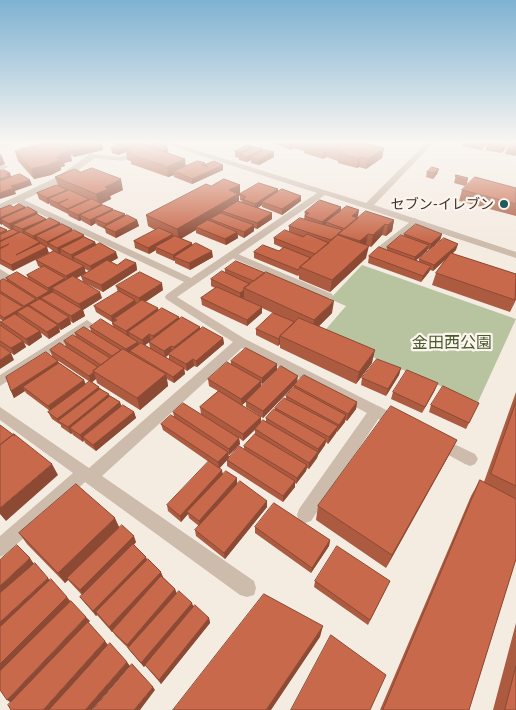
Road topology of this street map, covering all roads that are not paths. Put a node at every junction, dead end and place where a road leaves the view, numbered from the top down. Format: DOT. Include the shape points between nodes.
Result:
graph roads {
  1 [pos="69,174"];
  2 [pos="264,174"];
  3 [pos="399,174"];
  4 [pos="324,192"];
  5 [pos="18,200"];
  6 [pos="368,206"];
  7 [pos="0,207"];
  8 [pos="415,222"];
  9 [pos="380,250"];
  10 [pos="233,255"];
  11 [pos="516,255"];
  12 [pos="0,272"];
  13 [pos="0,282"];
  14 [pos="192,282"];
  15 [pos="328,296"];
  16 [pos="87,324"];
  17 [pos="241,342"];
  18 [pos="0,381"];
  19 [pos="376,411"];
  20 [pos="0,413"];
  21 [pos="410,428"];
  22 [pos="428,437"];
  23 [pos="470,459"];
  24 [pos="87,475"];
  25 [pos="304,514"];
  26 [pos="0,548"];
  27 [pos="247,588"];
  1 -- 5 [label="street"];
  2 -- 4 [label="street"];
  3 -- 6 [label="street"];
  4 -- 6 [label="street"];
  4 -- 10 [label="street"];
  5 -- 7 [label="street"];
  5 -- 14 [label="street"];
  6 -- 8 [label="street"];
  8 -- 9 [label="street"];
  8 -- 11 [label="street"];
  10 -- 14 [label="street"];
  10 -- 15 [label="street"];
  12 -- 13 [label="street" via="8,277"];
  14 -- 17 [label="street" via="170,297"];
  16 -- 18 [label="street"];
  17 -- 19 [label="street"];
  17 -- 24 [label="street"];
  19 -- 21 [label="street"];
  19 -- 25 [label="street"];
  20 -- 24 [label="street"];
  22 -- 23 [label="street"];
  24 -- 26 [label="street"];
  24 -- 27 [label="street"];
}
